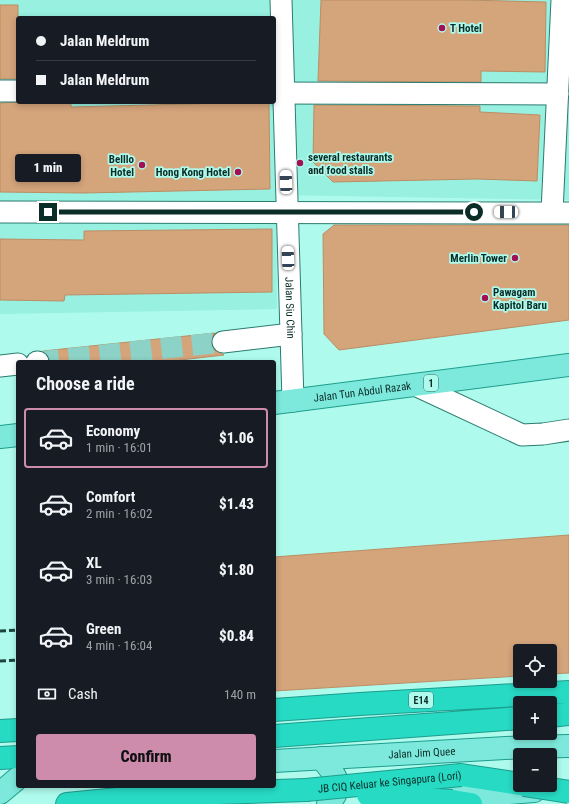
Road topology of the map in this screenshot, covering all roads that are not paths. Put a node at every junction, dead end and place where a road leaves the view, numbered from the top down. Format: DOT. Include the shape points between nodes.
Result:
graph roads {
  1 [pos="281,0"];
  2 [pos="562,0"];
  3 [pos="0,91"];
  4 [pos="16,91"];
  5 [pos="279,93"];
  6 [pos="558,94"];
  7 [pos="0,212"];
  8 [pos="287,212"];
  9 [pos="561,212"];
  10 [pos="291,334"];
  11 [pos="223,342"];
  12 [pos="16,364"];
  13 [pos="569,365"];
  14 [pos="0,366"];
  15 [pos="415,384"];
  16 [pos="283,402"];
  17 [pos="569,430"];
  18 [pos="16,435"];
  19 [pos="0,437"];
  20 [pos="569,692"];
  21 [pos="276,710"];
  22 [pos="513,719"];
  23 [pos="16,730"];
  24 [pos="0,731"];
  25 [pos="276,736"];
  26 [pos="569,746"];
  27 [pos="16,757"];
  28 [pos="0,758"];
  29 [pos="321,758"];
  30 [pos="276,760"];
  31 [pos="0,777"];
  32 [pos="16,777"];
  33 [pos="16,779"];
  34 [pos="513,783"];
  35 [pos="557,789"];
  36 [pos="306,790"];
  37 [pos="569,791"];
  38 [pos="0,793"];
  39 [pos="67,804"];
  40 [pos="328,804"];
  41 [pos="370,804"];
  42 [pos="470,804"];
  1 -- 5 [label="street, Jalan Siu Chin"];
  2 -- 6 [label="street"];
  3 -- 4 [label="street"];
  5 -- 6 [label="street"];
  5 -- 8 [label="street, Jalan Siu Chin"];
  6 -- 9 [label="street"];
  7 -- 8 [label="street"];
  8 -- 9 [label="street"];
  8 -- 10 [label="street, Jalan Siu Chin"];
  10 -- 11 [label="street"];
  10 -- 16 [label="street, Jalan Siu Chin"];
  12 -- 14 [label="street"];
  13 -- 15 [label="main road, Jalan Tun Abdul Razak / 1"];
  15 -- 16 [label="main road, Jalan Tun Abdul Razak / 1"];
  15 -- 17 [label="street" via="522,434"];
  18 -- 19 [label="main road"];
  20 -- 21 [label="highway, E14"];
  22 -- 25 [label="highway, E14"];
  23 -- 24 [label="highway"];
  26 -- 29 [label="main road, Jalan Jim Quee"];
  27 -- 28 [label="highway"];
  29 -- 30 [label="main road, Jalan Jim Quee"];
  29 -- 40 [label="main road" via="338,782 334,798"];
  31 -- 32 [label="main road"];
  33 -- 38 [label="main road"];
  34 -- 36 [label="highway, JB CIQ Keluar ke Singapura (Lori), bridge" via="461,775"];
  35 -- 37 [label="highway, bridge"];
  36 -- 39 [label="highway" via="158,795"];
  36 -- 42 [label="highway, bridge"];
  37 -- 41 [label="main road" via="525,791"];
}
